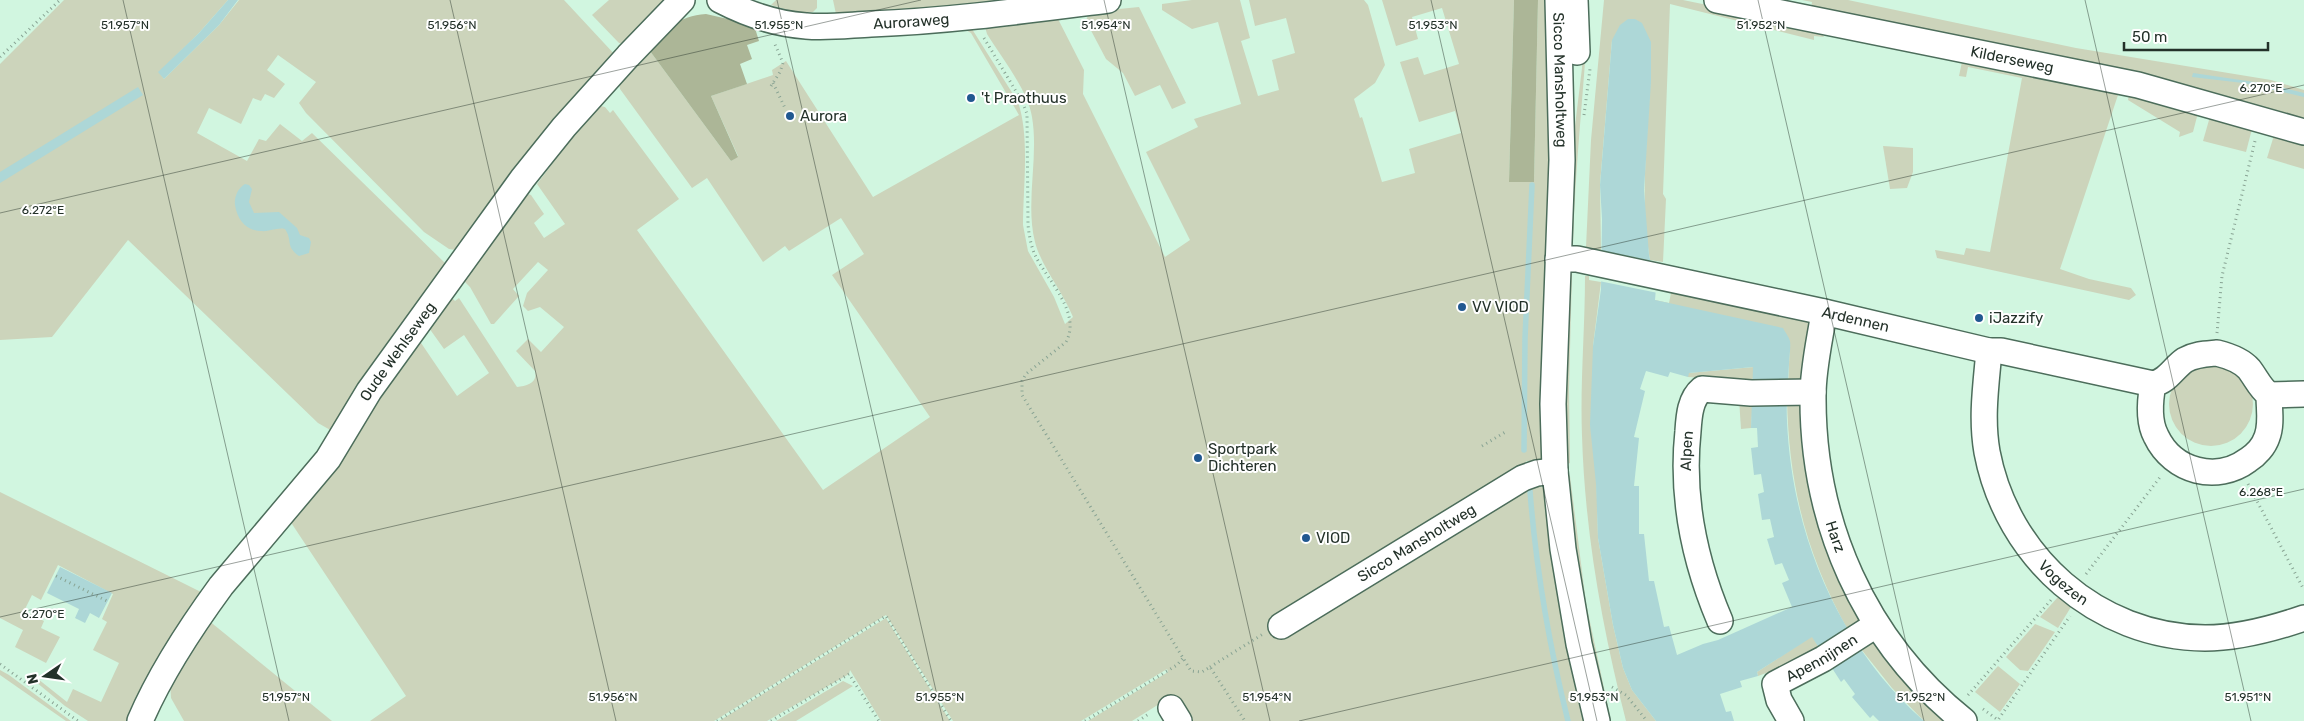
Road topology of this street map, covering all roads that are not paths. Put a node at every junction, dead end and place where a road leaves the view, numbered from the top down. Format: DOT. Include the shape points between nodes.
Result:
graph roads {
  1 [pos="682,0"];
  2 [pos="720,0"];
  3 [pos="1108,0"];
  4 [pos="1558,0"];
  5 [pos="1575,0"];
  6 [pos="1718,0"];
  7 [pos="2304,132"];
  8 [pos="1562,160"];
  9 [pos="1558,259"];
  10 [pos="1824,312"];
  11 [pos="1989,351"];
  12 [pos="2153,384"];
  13 [pos="1802,393"];
  14 [pos="2304,394"];
  15 [pos="2269,395"];
  16 [pos="1555,471"];
  17 [pos="2304,618"];
  18 [pos="1720,621"];
  19 [pos="1876,625"];
  20 [pos="1281,626"];
  21 [pos="1973,710"];
  22 [pos="140,721"];
  23 [pos="1597,721"];
  24 [pos="1791,721"];
  1 -- 22 [label="street, Oude Wehlseweg" via="564,127 491,221 369,391 328,458 206,606"];
  2 -- 3 [label="street, Auroraweg" via="766,19 807,26 973,17"];
  4 -- 8 [label="street, Sicco Mansholtweg"];
  5 -- 8 [label="street, Sicco Mansholtweg" via="1577,64"];
  6 -- 7 [label="street, Kilderseweg" via="2133,84"];
  8 -- 9 [label="street, Sicco Mansholtweg"];
  9 -- 10 [label="street, Ardennen" via="1592,262"];
  9 -- 16 [label="street, Sicco Mansholtweg" via="1553,404"];
  10 -- 11 [label="street, Ardennen"];
  10 -- 13 [label="street, Harz"];
  11 -- 12 [label="street, Ardennen"];
  11 -- 17 [label="street, Vogezen" via="1984,427 1995,482 2020,537 2040,562 2073,592 2116,618 2180,636 2204,638 2251,634"];
  12 -- 15 [label="street" via="2162,382 2184,361 2200,354 2215,353 2234,358 2248,368"];
  12 -- 15 [label="street" via="2151,416 2155,435 2165,452 2181,465 2200,472 2220,473 2239,467 2256,455 2267,438 2270,426"];
  13 -- 18 [label="street, Alpen" via="1702,389 1695,395 1686,449 1688,507 1699,567"];
  13 -- 19 [label="street, Harz" via="1828,518 1844,561"];
  14 -- 15 [label="street"];
  16 -- 20 [label="street, Sicco Mansholtweg" via="1523,478"];
  16 -- 23 [label="street, Sicco Mansholtweg" via="1577,634"];
  19 -- 21 [label="street, Harz" via="1909,668"];
  19 -- 24 [label="street, Apennijnen" via="1824,659 1775,684 1779,700"];
}
